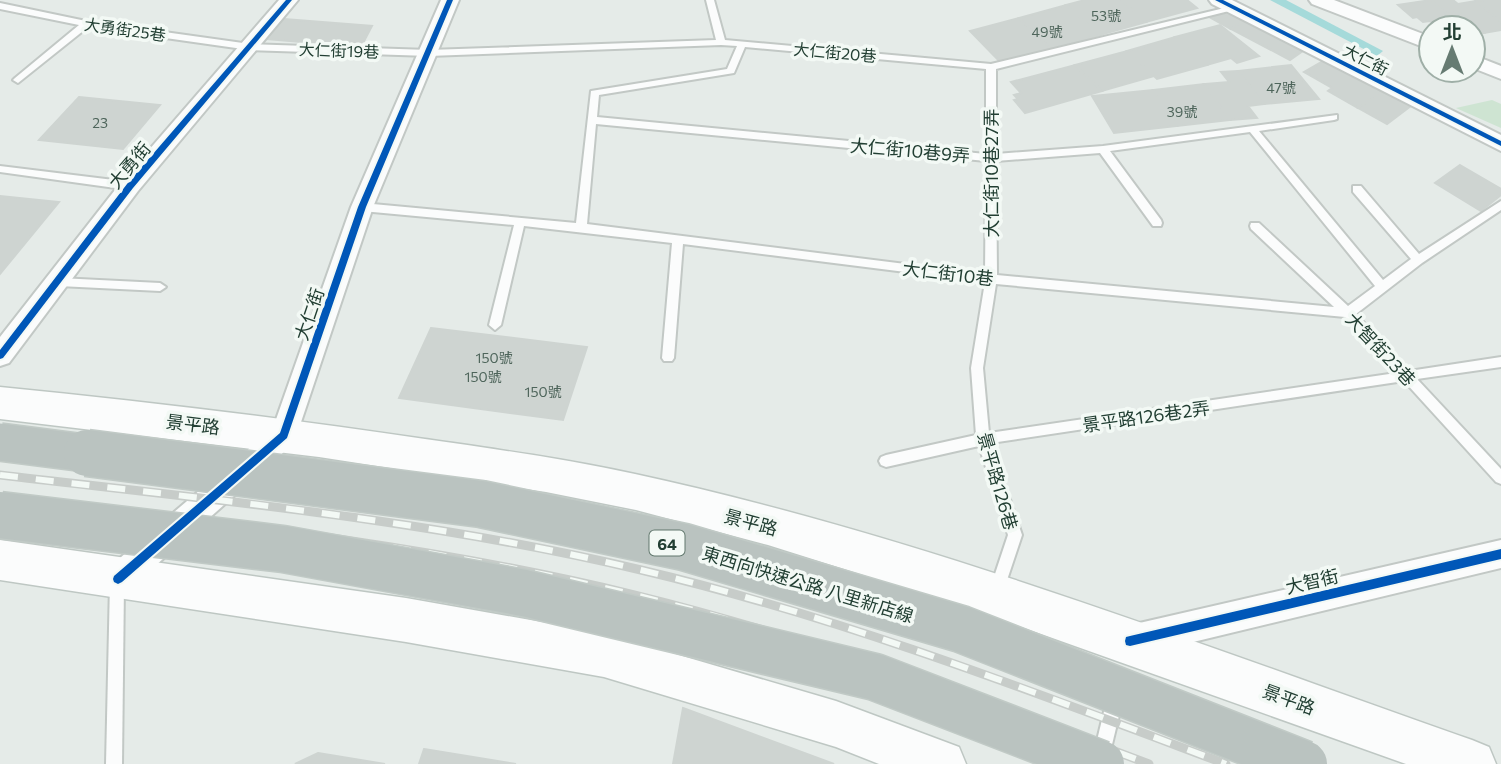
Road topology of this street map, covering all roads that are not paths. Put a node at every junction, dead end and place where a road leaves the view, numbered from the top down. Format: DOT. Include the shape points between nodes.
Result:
graph roads {
  1 [pos="289,0"];
  2 [pos="450,0"];
  3 [pos="710,0"];
  4 [pos="1325,1"];
  5 [pos="1226,4"];
  6 [pos="0,6"];
  7 [pos="86,24"];
  8 [pos="1417,38"];
  9 [pos="721,42"];
  10 [pos="742,44"];
  11 [pos="250,47"];
  12 [pos="429,53"];
  13 [pos="991,67"];
  14 [pos="18,80"];
  15 [pos="1334,117"];
  16 [pos="592,120"];
  17 [pos="1252,128"];
  18 [pos="1501,144"];
  19 [pos="1103,149"];
  20 [pos="992,158"];
  21 [pos="0,169"];
  22 [pos="130,186"];
  23 [pos="1357,188"];
  24 [pos="1501,205"];
  25 [pos="362,208"];
  26 [pos="520,222"];
  27 [pos="1157,223"];
  28 [pos="1255,226"];
  29 [pos="581,227"];
  30 [pos="678,239"];
  31 [pos="1418,260"];
  32 [pos="991,279"];
  33 [pos="59,282"];
  34 [pos="1382,287"];
  35 [pos="160,288"];
  36 [pos="1348,313"];
  37 [pos="495,324"];
  38 [pos="0,356"];
  39 [pos="668,358"];
  40 [pos="1501,362"];
  41 [pos="1408,378"];
  42 [pos="0,403"];
  43 [pos="284,435"];
  44 [pos="983,439"];
  45 [pos="0,442"];
  46 [pos="886,461"];
  47 [pos="1501,478"];
  48 [pos="0,515"];
  49 [pos="1501,554"];
  50 [pos="0,561"];
  51 [pos="118,579"];
  52 [pos="995,597"];
  53 [pos="1126,658"];
  54 [pos="114,764"];
  55 [pos="942,764"];
  56 [pos="1100,764"];
  57 [pos="1304,764"];
  58 [pos="1472,764"];
  1 -- 11 [label="street, 大勇街"];
  2 -- 12 [label="street, 大仁街"];
  3 -- 9 [label="lane"];
  4 -- 8 [label="street"];
  5 -- 13 [label="lane, 大仁街20巷"];
  5 -- 18 [label="street, 大仁街"];
  6 -- 7 [label="lane, 大勇街25巷"];
  7 -- 11 [label="lane, 大勇街25巷"];
  7 -- 14 [label="lane"];
  9 -- 10 [label="lane, 大仁街20巷"];
  9 -- 12 [label="lane, 大仁街20巷"];
  10 -- 13 [label="lane, 大仁街20巷"];
  10 -- 16 [label="lane" via="731,71 594,93"];
  11 -- 12 [label="lane, 大仁街19巷"];
  11 -- 22 [label="street, 大勇街"];
  12 -- 25 [label="street, 大仁街"];
  13 -- 20 [label="lane, 大仁街10巷27弄"];
  15 -- 17 [label="lane, 大仁街10巷9弄"];
  16 -- 20 [label="lane, 大仁街10巷9弄"];
  16 -- 29 [label="lane"];
  17 -- 19 [label="lane, 大仁街10巷9弄"];
  17 -- 34 [label="lane"];
  19 -- 20 [label="lane, 大仁街10巷9弄"];
  19 -- 27 [label="lane"];
  20 -- 32 [label="lane, 大仁街10巷27弄"];
  21 -- 22 [label="lane"];
  22 -- 33 [label="street, 大勇街"];
  23 -- 31 [label="lane"];
  24 -- 31 [label="lane"];
  25 -- 26 [label="lane, 大仁街10巷"];
  25 -- 43 [label="street, 大仁街"];
  26 -- 29 [label="lane, 大仁街10巷"];
  26 -- 37 [label="lane"];
  28 -- 36 [label="lane, 大智街23巷"];
  29 -- 30 [label="lane, 大仁街10巷"];
  30 -- 32 [label="lane, 大仁街10巷"];
  30 -- 39 [label="lane"];
  31 -- 34 [label="lane"];
  32 -- 36 [label="lane, 大仁街10巷"];
  32 -- 44 [label="lane, 景平路126巷" via="977,368"];
  33 -- 35 [label="lane"];
  33 -- 38 [label="street, 大勇街"];
  34 -- 36 [label="lane"];
  36 -- 41 [label="lane, 大智街23巷"];
  40 -- 41 [label="lane, 景平路126巷2弄"];
  41 -- 44 [label="lane, 景平路126巷2弄"];
  41 -- 47 [label="lane, 大智街23巷"];
  42 -- 43 [label="main road, 景平路"];
  43 -- 51 [label="street"];
  43 -- 52 [label="main road, 景平路" via="492,466 662,498"];
  44 -- 46 [label="lane, 景平路126巷2弄"];
  44 -- 52 [label="lane, 景平路126巷" via="1015,535"];
  45 -- 57 [label="highway, 東西向快速公路 八里新店線 / 64, bridge" via="481,504 684,547 961,629"];
  48 -- 56 [label="highway, bridge" via="283,549 524,593 875,677"];
  49 -- 53 [label="street, 大智街"];
  50 -- 51 [label="main road"];
  51 -- 54 [label="lane"];
  51 -- 55 [label="main road" via="406,620 604,655 836,724"];
  52 -- 53 [label="main road, 景平路"];
  53 -- 56 [label="lane"];
  53 -- 58 [label="main road, 景平路"];
}
